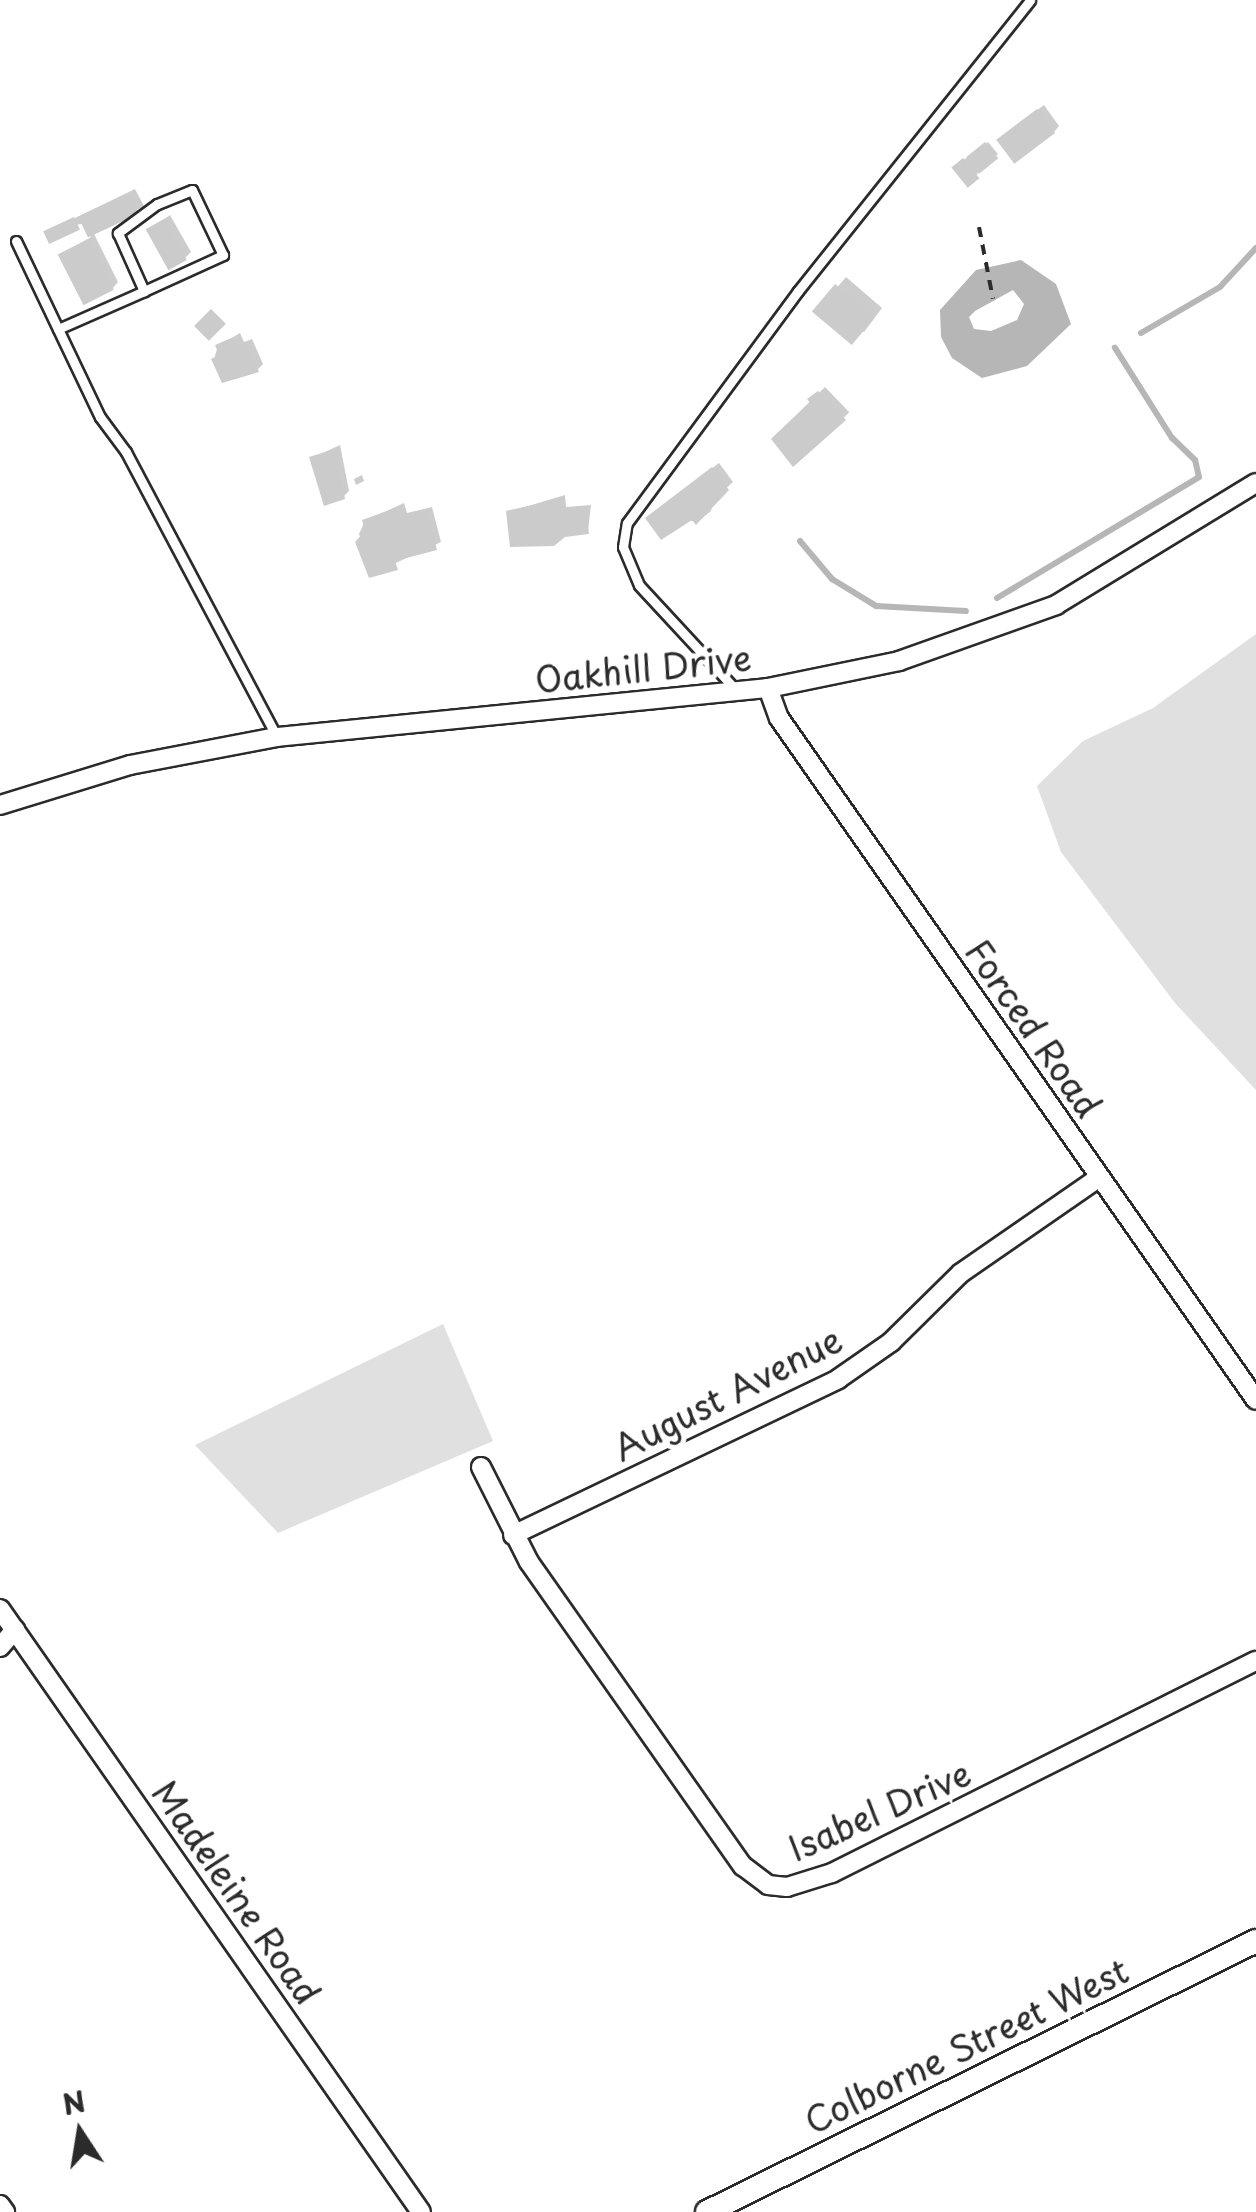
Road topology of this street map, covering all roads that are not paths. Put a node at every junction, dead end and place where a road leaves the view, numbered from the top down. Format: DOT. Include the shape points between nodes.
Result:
graph roads {
  1 [pos="1030,0"];
  2 [pos="16,240"];
  3 [pos="144,290"];
  4 [pos="58,329"];
  5 [pos="1256,483"];
  6 [pos="768,688"];
  7 [pos="736,691"];
  8 [pos="277,738"];
  9 [pos="0,805"];
  10 [pos="1098,1178"];
  11 [pos="1256,1400"];
  12 [pos="480,1467"];
  13 [pos="513,1535"];
  14 [pos="0,1609"];
  15 [pos="15,1630"];
  16 [pos="0,1647"];
  17 [pos="1256,1661"];
  18 [pos="1256,1941"];
  19 [pos="0,2205"];
  20 [pos="5,2212"];
  21 [pos="422,2212"];
  22 [pos="708,2212"];
  1 -- 7 [label="lane" via="798,291 627,523 623,547 640,584"];
  2 -- 4 [label="lane"];
  3 -- 3 [label="lane" via="223,255 192,190 157,204 118,233"];
  3 -- 4 [label="lane"];
  4 -- 8 [label="lane"];
  5 -- 6 [label="street, Oakhill Drive" via="1030,618 899,662"];
  6 -- 7 [label="street, Oakhill Drive"];
  6 -- 10 [label="street, Forced Road" via="779,718"];
  7 -- 8 [label="street, Oakhill Drive"];
  8 -- 9 [label="street, Oakhill Drive" via="130,765"];
  10 -- 11 [label="street, Forced Road"];
  10 -- 13 [label="street, August Avenue" via="976,1261 891,1342 838,1379"];
  12 -- 13 [label="street, Isabel Drive"];
  13 -- 17 [label="street, Isabel Drive" via="743,1866 768,1885 798,1885 832,1872"];
  14 -- 15 [label="street, Madeleine Road"];
  15 -- 16 [label="street"];
  15 -- 21 [label="street, Madeleine Road"];
  18 -- 22 [label="main road, Colborne Street West"];
  19 -- 20 [label="street"];
}
